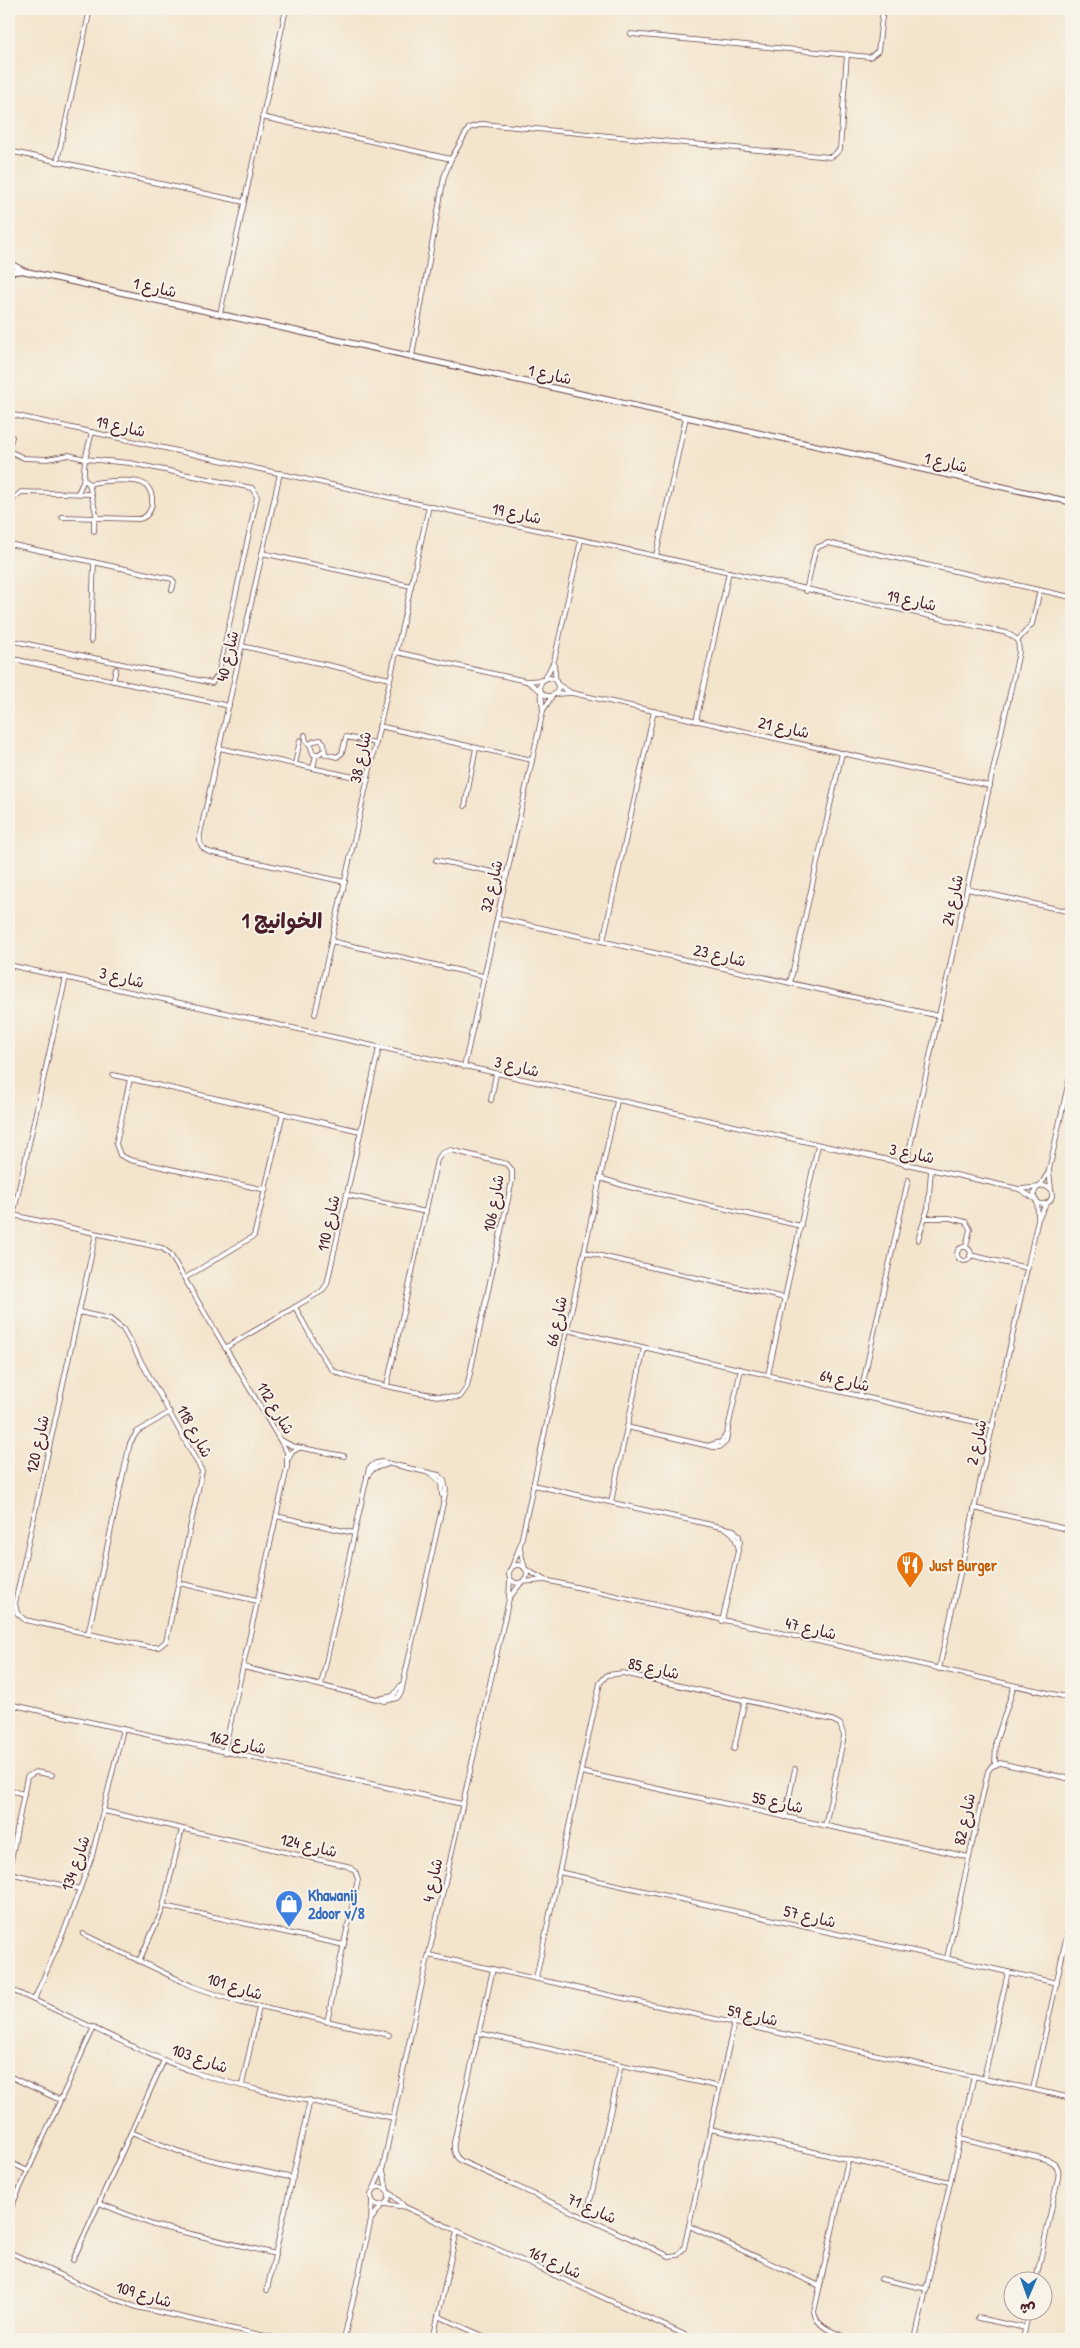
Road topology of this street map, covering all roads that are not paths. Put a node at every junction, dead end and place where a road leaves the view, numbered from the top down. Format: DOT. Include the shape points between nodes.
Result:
graph roads {
  1 [pos="90,9"];
  2 [pos="286,9"];
  3 [pos="882,9"];
  4 [pos="631,34"];
  5 [pos="847,54"];
  6 [pos="262,117"];
  7 [pos="9,150"];
  8 [pos="451,159"];
  9 [pos="57,162"];
  10 [pos="244,202"];
  11 [pos="9,262"];
  12 [pos="24,271"];
  13 [pos="9,272"];
  14 [pos="220,314"];
  15 [pos="412,356"];
  16 [pos="9,414"];
  17 [pos="686,417"];
  18 [pos="92,432"];
  19 [pos="12,437"];
  20 [pos="9,446"];
  21 [pos="9,451"];
  22 [pos="85,459"];
  23 [pos="280,473"];
  24 [pos="84,479"];
  25 [pos="89,484"];
  26 [pos="78,493"];
  27 [pos="90,494"];
  28 [pos="1071,502"];
  29 [pos="428,506"];
  30 [pos="62,517"];
  31 [pos="96,518"];
  32 [pos="9,520"];
  33 [pos="94,531"];
  34 [pos="581,540"];
  35 [pos="9,544"];
  36 [pos="262,553"];
  37 [pos="656,556"];
  38 [pos="94,562"];
  39 [pos="730,572"];
  40 [pos="411,586"];
  41 [pos="172,590"];
  42 [pos="806,590"];
  43 [pos="1040,590"];
  44 [pos="1071,597"];
  45 [pos="9,640"];
  46 [pos="1018,640"];
  47 [pos="91,641"];
  48 [pos="242,646"];
  49 [pos="396,652"];
  50 [pos="9,658"];
  51 [pos="554,662"];
  52 [pos="116,666"];
  53 [pos="390,679"];
  54 [pos="544,680"];
  55 [pos="113,681"];
  56 [pos="526,681"];
  57 [pos="556,683"];
  58 [pos="541,692"];
  59 [pos="572,693"];
  60 [pos="554,694"];
  61 [pos="229,706"];
  62 [pos="543,711"];
  63 [pos="654,712"];
  64 [pos="696,721"];
  65 [pos="379,726"];
  66 [pos="305,735"];
  67 [pos="300,740"];
  68 [pos="376,742"];
  69 [pos="310,745"];
  70 [pos="220,748"];
  71 [pos="476,748"];
  72 [pos="323,751"];
  73 [pos="842,753"];
  74 [pos="316,755"];
  75 [pos="532,760"];
  76 [pos="295,764"];
  77 [pos="313,768"];
  78 [pos="368,780"];
  79 [pos="990,786"];
  80 [pos="464,806"];
  81 [pos="436,860"];
  82 [pos="506,875"];
  83 [pos="345,882"];
  84 [pos="967,889"];
  85 [pos="1071,912"];
  86 [pos="497,918"];
  87 [pos="331,941"];
  88 [pos="603,941"];
  89 [pos="9,965"];
  90 [pos="483,976"];
  91 [pos="66,977"];
  92 [pos="790,983"];
  93 [pos="315,1014"];
  94 [pos="938,1016"];
  95 [pos="379,1048"];
  96 [pos="464,1066"];
  97 [pos="1071,1071"];
  98 [pos="496,1074"];
  99 [pos="112,1075"];
  100 [pos="130,1079"];
  101 [pos="492,1100"];
  102 [pos="617,1100"];
  103 [pos="283,1113"];
  104 [pos="360,1131"];
  105 [pos="818,1145"];
  106 [pos="906,1165"];
  107 [pos="931,1170"];
  108 [pos="1049,1170"];
  109 [pos="600,1178"];
  110 [pos="908,1180"];
  111 [pos="1039,1186"];
  112 [pos="1020,1189"];
  113 [pos="1051,1189"];
  114 [pos="266,1190"];
  115 [pos="347,1195"];
  116 [pos="1036,1200"];
  117 [pos="1047,1203"];
  118 [pos="426,1212"];
  119 [pos="13,1215"];
  120 [pos="925,1218"];
  121 [pos="1038,1219"];
  122 [pos="801,1226"];
  123 [pos="9,1234"];
  124 [pos="96,1234"];
  125 [pos="918,1240"];
  126 [pos="966,1247"];
  127 [pos="584,1252"];
  128 [pos="970,1255"];
  129 [pos="1028,1268"];
  130 [pos="185,1278"];
  131 [pos="785,1298"];
  132 [pos="295,1307"];
  133 [pos="79,1312"];
  134 [pos="567,1330"];
  135 [pos="225,1348"];
  136 [pos="644,1348"];
  137 [pos="742,1370"];
  138 [pos="768,1375"];
  139 [pos="387,1385"];
  140 [pos="860,1396"];
  141 [pos="170,1412"];
  142 [pos="993,1426"];
  143 [pos="627,1427"];
  144 [pos="280,1440"];
  145 [pos="299,1448"];
  146 [pos="344,1456"];
  147 [pos="288,1459"];
  148 [pos="533,1485"];
  149 [pos="611,1502"];
  150 [pos="974,1508"];
  151 [pos="276,1516"];
  152 [pos="1071,1530"];
  153 [pos="354,1533"];
  154 [pos="520,1546"];
  155 [pos="512,1569"];
  156 [pos="525,1569"];
  157 [pos="510,1578"];
  158 [pos="545,1580"];
  159 [pos="522,1582"];
  160 [pos="179,1583"];
  161 [pos="509,1599"];
  162 [pos="257,1601"];
  163 [pos="722,1621"];
  164 [pos="88,1634"];
  165 [pos="149,1647"];
  166 [pos="243,1668"];
  167 [pos="938,1669"];
  168 [pos="321,1685"];
  169 [pos="1014,1686"];
  170 [pos="1071,1698"];
  171 [pos="745,1700"];
  172 [pos="9,1704"];
  173 [pos="123,1729"];
  174 [pos="734,1749"];
  175 [pos="224,1752"];
  176 [pos="995,1764"];
  177 [pos="795,1769"];
  178 [pos="581,1772"];
  179 [pos="52,1776"];
  180 [pos="1071,1778"];
  181 [pos="9,1790"];
  182 [pos="24,1794"];
  183 [pos="462,1804"];
  184 [pos="104,1811"];
  185 [pos="784,1817"];
  186 [pos="825,1826"];
  187 [pos="182,1829"];
  188 [pos="969,1857"];
  189 [pos="9,1872"];
  190 [pos="559,1872"];
  191 [pos="80,1889"];
  192 [pos="164,1906"];
  193 [pos="1071,1916"];
  194 [pos="83,1934"];
  195 [pos="344,1946"];
  196 [pos="429,1955"];
  197 [pos="947,1958"];
  198 [pos="139,1961"];
  199 [pos="493,1969"];
  200 [pos="1008,1972"];
  201 [pos="536,1978"];
  202 [pos="1057,1983"];
  203 [pos="9,1989"];
  204 [pos="34,2000"];
  205 [pos="259,2007"];
  206 [pos="327,2022"];
  207 [pos="734,2023"];
  208 [pos="94,2027"];
  209 [pos="479,2033"];
  210 [pos="389,2035"];
  211 [pos="164,2060"];
  212 [pos="621,2065"];
  213 [pos="9,2076"];
  214 [pos="974,2076"];
  215 [pos="984,2078"];
  216 [pos="242,2085"];
  217 [pos="720,2087"];
  218 [pos="1033,2089"];
  219 [pos="1071,2098"];
  220 [pos="60,2100"];
  221 [pos="310,2100"];
  222 [pos="393,2118"];
  223 [pos="710,2129"];
  224 [pos="131,2132"];
  225 [pos="960,2140"];
  226 [pos="848,2160"];
  227 [pos="9,2162"];
  228 [pos="383,2167"];
  229 [pos="28,2170"];
  230 [pos="293,2178"];
  231 [pos="950,2182"];
  232 [pos="374,2188"];
  233 [pos="388,2191"];
  234 [pos="372,2199"];
  235 [pos="99,2203"];
  236 [pos="383,2204"];
  237 [pos="405,2207"];
  238 [pos="9,2212"];
  239 [pos="586,2219"];
  240 [pos="371,2220"];
  241 [pos="689,2226"];
  242 [pos="457,2231"];
  243 [pos="9,2252"];
  244 [pos="276,2254"];
  245 [pos="73,2260"];
  246 [pos="1038,2270"];
  247 [pos="880,2279"];
  248 [pos="820,2286"];
  249 [pos="267,2290"];
  250 [pos="927,2290"];
  251 [pos="438,2316"];
  252 [pos="978,2318"];
  253 [pos="1027,2320"];
  254 [pos="1025,2328"];
  255 [pos="279,2339"];
  256 [pos="344,2339"];
  257 [pos="433,2339"];
  258 [pos="490,2339"];
  259 [pos="694,2339"];
  260 [pos="850,2339"];
  261 [pos="916,2339"];
  262 [pos="1023,2339"];
  1 -- 9 [label="street"];
  2 -- 6 [label="street"];
  3 -- 5 [label="street" via="876,54 870,57"];
  4 -- 5 [label="street"];
  5 -- 8 [label="street" via="840,149 830,157 478,124 469,128"];
  6 -- 8 [label="street"];
  6 -- 10 [label="street"];
  7 -- 9 [label="street"];
  8 -- 15 [label="street" via="442,186"];
  9 -- 10 [label="street"];
  10 -- 14 [label="street"];
  11 -- 12 [label="street, شارع 1"];
  12 -- 13 [label="street, شارع 1"];
  12 -- 14 [label="street, شارع 1"];
  14 -- 15 [label="street, شارع 1"];
  15 -- 17 [label="street, شارع 1"];
  16 -- 18 [label="street, شارع 19"];
  17 -- 28 [label="street, شارع 1"];
  17 -- 37 [label="street"];
  18 -- 22 [label="street"];
  18 -- 23 [label="street, شارع 19"];
  19 -- 20 [label="street"];
  21 -- 22 [label="street" via="21,458 69,456"];
  22 -- 24 [label="street"];
  22 -- 52 [label="street" via="130,462 249,488 257,494 215,681 209,683"];
  23 -- 29 [label="street, شارع 19"];
  23 -- 36 [label="street, شارع 40"];
  24 -- 25 [label="street"];
  24 -- 26 [label="street"];
  25 -- 27 [label="street"];
  25 -- 31 [label="street" via="138,482 148,487 151,494 150,510 142,518"];
  26 -- 27 [label="street"];
  26 -- 32 [label="street" via="21,492 13,499"];
  27 -- 31 [label="street"];
  29 -- 34 [label="street, شارع 19"];
  29 -- 40 [label="street, شارع 38"];
  30 -- 31 [label="street"];
  31 -- 33 [label="street"];
  34 -- 37 [label="street, شارع 19"];
  34 -- 51 [label="street"];
  35 -- 38 [label="street"];
  36 -- 40 [label="street"];
  36 -- 48 [label="street, شارع 40"];
  37 -- 39 [label="street, شارع 19"];
  38 -- 41 [label="street" via="172,578"];
  38 -- 47 [label="street"];
  39 -- 42 [label="street, شارع 19"];
  39 -- 64 [label="street"];
  40 -- 49 [label="street, شارع 38"];
  42 -- 43 [label="street" via="815,551 828,544"];
  42 -- 46 [label="street, شارع 19" via="1006,633"];
  43 -- 44 [label="street"];
  43 -- 46 [label="street" via="1032,624"];
  45 -- 52 [label="street"];
  46 -- 79 [label="street, شارع 24" via="1020,649"];
  48 -- 53 [label="street"];
  48 -- 61 [label="street, شارع 40"];
  49 -- 53 [label="street, شارع 38"];
  49 -- 56 [label="street"];
  50 -- 55 [label="street"];
  51 -- 54 [label="street"];
  51 -- 57 [label="street"];
  52 -- 55 [label="street"];
  53 -- 65 [label="street, شارع 38"];
  54 -- 56 [label="street"];
  54 -- 57 [label="street" via="551,678"];
  54 -- 58 [label="street" via="540,684"];
  55 -- 61 [label="street"];
  56 -- 58 [label="street"];
  57 -- 59 [label="street, شارع 21"];
  57 -- 60 [label="street" via="558,688"];
  58 -- 60 [label="street"];
  58 -- 62 [label="street, شارع 32"];
  59 -- 60 [label="street, شارع 21"];
  59 -- 63 [label="street, شارع 21"];
  60 -- 62 [label="street, شارع 32"];
  61 -- 70 [label="street, شارع 40"];
  62 -- 75 [label="street, شارع 32"];
  63 -- 64 [label="street, شارع 21"];
  63 -- 88 [label="street"];
  64 -- 73 [label="street, شارع 21"];
  65 -- 68 [label="street, شارع 38"];
  65 -- 71 [label="street"];
  66 -- 69 [label="street"];
  67 -- 76 [label="street"];
  68 -- 72 [label="street" via="346,737 339,756"];
  68 -- 78 [label="street, شارع 38"];
  69 -- 72 [label="street" via="321,740"];
  69 -- 74 [label="street"];
  70 -- 76 [label="street"];
  70 -- 83 [label="street, شارع 40" via="200,834 201,846 209,852"];
  71 -- 75 [label="street"];
  71 -- 80 [label="street"];
  72 -- 74 [label="street"];
  73 -- 79 [label="street, شارع 21"];
  73 -- 92 [label="street"];
  74 -- 77 [label="street"];
  75 -- 82 [label="street, شارع 32"];
  76 -- 77 [label="street"];
  77 -- 78 [label="street"];
  78 -- 83 [label="street, شارع 38"];
  79 -- 84 [label="street, شارع 24"];
  81 -- 82 [label="street"];
  82 -- 86 [label="street, شارع 32"];
  83 -- 87 [label="street, شارع 38"];
  84 -- 85 [label="street"];
  84 -- 94 [label="street, شارع 24"];
  86 -- 88 [label="street, شارع 23"];
  86 -- 90 [label="street, شارع 32"];
  87 -- 90 [label="street"];
  87 -- 93 [label="street, شارع 38"];
  88 -- 92 [label="street, شارع 23"];
  89 -- 91 [label="street, شارع 3"];
  90 -- 96 [label="street, شارع 32"];
  91 -- 95 [label="street, شارع 3"];
  91 -- 119 [label="street"];
  92 -- 94 [label="street, شارع 23"];
  94 -- 106 [label="street, شارع 24"];
  95 -- 96 [label="street, شارع 3"];
  95 -- 104 [label="street, شارع 110"];
  96 -- 98 [label="street, شارع 3"];
  97 -- 108 [label="street"];
  98 -- 101 [label="street"];
  98 -- 102 [label="street, شارع 3"];
  99 -- 100 [label="street"];
  100 -- 103 [label="street"];
  100 -- 114 [label="street" via="116,1144 120,1155"];
  102 -- 105 [label="street, شارع 3"];
  102 -- 109 [label="street, شارع 66"];
  103 -- 104 [label="street"];
  103 -- 114 [label="street"];
  104 -- 115 [label="street, شارع 110"];
  105 -- 106 [label="street, شارع 3"];
  105 -- 122 [label="street"];
  106 -- 107 [label="street, شارع 3"];
  107 -- 112 [label="street, شارع 3"];
  107 -- 120 [label="street"];
  108 -- 111 [label="street"];
  108 -- 113 [label="street"];
  109 -- 122 [label="street"];
  109 -- 127 [label="street, شارع 66"];
  110 -- 140 [label="street"];
  111 -- 112 [label="street, شارع 3"];
  111 -- 113 [label="street"];
  111 -- 116 [label="street" via="1034,1192"];
  112 -- 116 [label="street, شارع 3"];
  113 -- 117 [label="street" via="1052,1197"];
  114 -- 130 [label="street" via="254,1236"];
  115 -- 118 [label="street"];
  115 -- 132 [label="street, شارع 110" via="327,1284 322,1291"];
  116 -- 117 [label="street"];
  116 -- 121 [label="street, شارع 2"];
  117 -- 121 [label="street, شارع 2"];
  118 -- 139 [label="street, شارع 106"];
  118 -- 139 [label="street, شارع 106" via="437,1160 447,1151 504,1162 512,1170 467,1387 460,1397 452,1399"];
  119 -- 123 [label="street"];
  119 -- 124 [label="street, شارع 112"];
  120 -- 125 [label="street"];
  120 -- 126 [label="street" via="966,1222 970,1229"];
  121 -- 129 [label="street, شارع 2"];
  122 -- 131 [label="street"];
  124 -- 130 [label="street, شارع 112" via="166,1250"];
  124 -- 133 [label="street, شارع 120"];
  126 -- 128 [label="street" via="971,1249"];
  126 -- 128 [label="street" via="960,1248 958,1258 968,1261"];
  127 -- 131 [label="street"];
  127 -- 134 [label="street, شارع 66"];
  128 -- 129 [label="street"];
  129 -- 142 [label="street, شارع 2"];
  130 -- 135 [label="street, شارع 112"];
  131 -- 138 [label="street"];
  132 -- 135 [label="street, شارع 110"];
  132 -- 139 [label="street" via="334,1371"];
  133 -- 141 [label="street, شارع 118" via="110,1319 119,1325"];
  133 -- 164 [label="street, شارع 120" via="15,1603 17,1613 25,1620"];
  134 -- 136 [label="street, شارع 64"];
  134 -- 148 [label="street, شارع 66"];
  135 -- 144 [label="street, شارع 112"];
  136 -- 137 [label="street, شارع 64"];
  136 -- 143 [label="street"];
  137 -- 138 [label="street, شارع 64"];
  137 -- 143 [label="street" via="724,1445 713,1447"];
  138 -- 140 [label="street, شارع 64"];
  140 -- 142 [label="street, شارع 64"];
  141 -- 160 [label="street, شارع 118" via="202,1471"];
  141 -- 164 [label="street" via="137,1432 130,1443"];
  142 -- 150 [label="street, شارع 2"];
  143 -- 149 [label="street"];
  144 -- 145 [label="street"];
  144 -- 147 [label="street, شارع 112"];
  145 -- 146 [label="street"];
  145 -- 147 [label="street"];
  147 -- 151 [label="street, شارع 112"];
  148 -- 149 [label="street"];
  148 -- 154 [label="street, شارع 66"];
  149 -- 163 [label="street" via="737,1533 740,1539"];
  150 -- 152 [label="street"];
  150 -- 167 [label="street, شارع 2"];
  151 -- 153 [label="street"];
  151 -- 162 [label="street, شارع 112"];
  153 -- 168 [label="street"];
  153 -- 168 [label="street" via="369,1468 373,1464 379,1462 438,1475 445,1483 401,1693 389,1701"];
  154 -- 155 [label="street, شارع 66"];
  154 -- 156 [label="street, شارع 66"];
  155 -- 156 [label="street" via="518,1566"];
  155 -- 157 [label="street"];
  156 -- 158 [label="street, شارع 47"];
  156 -- 159 [label="street" via="526,1576"];
  157 -- 159 [label="street"];
  157 -- 161 [label="street, شارع 4"];
  158 -- 159 [label="street, شارع 47"];
  158 -- 163 [label="street, شارع 47"];
  159 -- 161 [label="street, شارع 4"];
  160 -- 162 [label="street"];
  160 -- 165 [label="street, شارع 118" via="166,1641 159,1647"];
  161 -- 183 [label="street, شارع 4"];
  162 -- 166 [label="street, شارع 112"];
  163 -- 167 [label="street, شارع 47"];
  164 -- 165 [label="street, شارع 120"];
  166 -- 168 [label="street"];
  166 -- 175 [label="street, شارع 112"];
  167 -- 169 [label="street, شارع 47"];
  169 -- 170 [label="street, شارع 47"];
  169 -- 176 [label="street" via="996,1741"];
  171 -- 174 [label="street"];
  171 -- 178 [label="street, شارع 85" via="623,1673 607,1675 600,1683"];
  171 -- 186 [label="street, شارع 85" via="832,1720 842,1727 844,1740"];
  172 -- 173 [label="street, شارع 162"];
  173 -- 175 [label="street, شارع 162"];
  173 -- 184 [label="street, شارع 134"];
  175 -- 183 [label="street, شارع 162"];
  176 -- 180 [label="street"];
  176 -- 188 [label="street, شارع 82" via="988,1771"];
  177 -- 185 [label="street"];
  178 -- 185 [label="street, شارع 55"];
  178 -- 190 [label="street, شارع 85"];
  179 -- 182 [label="street" via="35,1772 29,1774"];
  181 -- 182 [label="street"];
  182 -- 189 [label="street"];
  183 -- 196 [label="street, شارع 4"];
  184 -- 187 [label="street, شارع 124"];
  184 -- 191 [label="street, شارع 134"];
  185 -- 186 [label="street, شارع 55"];
  186 -- 188 [label="street, شارع 55"];
  187 -- 192 [label="street"];
  187 -- 195 [label="street, شارع 124" via="352,1868 358,1879"];
  188 -- 197 [label="street, شارع 82"];
  189 -- 191 [label="street"];
  190 -- 197 [label="street, شارع 57"];
  190 -- 201 [label="street, شارع 85"];
  191 -- 204 [label="street, شارع 134"];
  192 -- 195 [label="street"];
  192 -- 198 [label="street"];
  193 -- 202 [label="street"];
  194 -- 198 [label="street, شارع 101"];
  195 -- 206 [label="street, شارع 124"];
  196 -- 199 [label="street, شارع 59"];
  196 -- 222 [label="street, شارع 4"];
  197 -- 200 [label="street, شارع 57"];
  198 -- 205 [label="street, شارع 101" via="206,1991"];
  199 -- 201 [label="street, شارع 59"];
  199 -- 209 [label="street, شارع 71"];
  200 -- 202 [label="street, شارع 57"];
  200 -- 215 [label="street"];
  201 -- 207 [label="street, شارع 59"];
  202 -- 218 [label="street"];
  203 -- 204 [label="street, شارع 103"];
  204 -- 208 [label="street, شارع 103"];
  205 -- 206 [label="street, شارع 101"];
  205 -- 216 [label="street"];
  206 -- 210 [label="street, شارع 101"];
  207 -- 214 [label="street, شارع 59"];
  207 -- 217 [label="street, شارع 71"];
  208 -- 211 [label="street, شارع 103"];
  208 -- 220 [label="street"];
  209 -- 212 [label="street"];
  209 -- 239 [label="street, شارع 71" via="454,2153 460,2161"];
  211 -- 216 [label="street, شارع 103"];
  211 -- 224 [label="street"];
  212 -- 217 [label="street"];
  212 -- 239 [label="street"];
  213 -- 220 [label="street"];
  214 -- 215 [label="street, شارع 59"];
  214 -- 225 [label="street"];
  215 -- 218 [label="street, شارع 59"];
  216 -- 221 [label="street, شارع 103"];
  217 -- 223 [label="street, شارع 71"];
  218 -- 219 [label="street, شارع 59"];
  220 -- 229 [label="street"];
  221 -- 222 [label="street, شارع 103"];
  221 -- 230 [label="street"];
  222 -- 228 [label="street, شارع 4"];
  223 -- 226 [label="street"];
  223 -- 241 [label="street, شارع 71"];
  224 -- 230 [label="street" via="185,2154"];
  224 -- 235 [label="street"];
  225 -- 231 [label="street"];
  225 -- 246 [label="street" via="1051,2160 1058,2168"];
  226 -- 231 [label="street"];
  226 -- 248 [label="street"];
  227 -- 229 [label="street"];
  228 -- 232 [label="street, شارع 4"];
  228 -- 233 [label="street, شارع 4"];
  229 -- 238 [label="street"];
  230 -- 244 [label="street"];
  231 -- 250 [label="street"];
  232 -- 233 [label="street" via="380,2186"];
  232 -- 234 [label="street"];
  233 -- 236 [label="street" via="388,2200"];
  233 -- 237 [label="street, شارع 161"];
  234 -- 236 [label="street"];
  234 -- 240 [label="street"];
  235 -- 244 [label="street" via="153,2225"];
  235 -- 245 [label="street"];
  236 -- 237 [label="street, شارع 161"];
  236 -- 240 [label="street"];
  237 -- 242 [label="street, شارع 161"];
  239 -- 241 [label="street, شارع 71" via="669,2256 682,2252"];
  240 -- 256 [label="street"];
  241 -- 248 [label="street"];
  242 -- 251 [label="street"];
  242 -- 259 [label="street, شارع 161"];
  243 -- 255 [label="street, شارع 109" via="119,2301"];
  244 -- 249 [label="street"];
  247 -- 250 [label="street"];
  248 -- 260 [label="street" via="814,2312 818,2322"];
  250 -- 261 [label="street"];
  251 -- 257 [label="street"];
  251 -- 258 [label="street"];
  252 -- 254 [label="street"];
  253 -- 254 [label="street"];
  254 -- 262 [label="street"];
}
